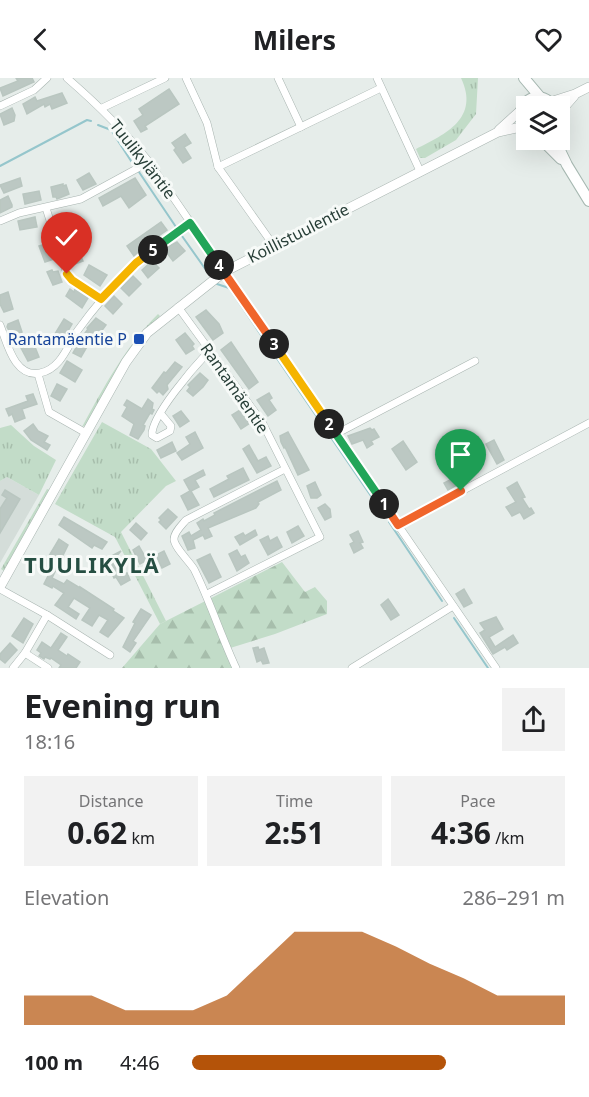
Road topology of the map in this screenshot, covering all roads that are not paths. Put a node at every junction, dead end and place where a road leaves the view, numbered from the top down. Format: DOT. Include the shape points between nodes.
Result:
graph roads {
  1 [pos="47,78"];
  2 [pos="67,78"];
  3 [pos="165,78"];
  4 [pos="186,78"];
  5 [pos="278,78"];
  6 [pos="377,78"];
  7 [pos="522,78"];
  8 [pos="589,87"];
  9 [pos="381,88"];
  10 [pos="575,94"];
  11 [pos="524,96"];
  12 [pos="542,96"];
  13 [pos="568,96"];
  14 [pos="570,100"];
  15 [pos="0,106"];
  16 [pos="102,108"];
  17 [pos="516,113"];
  18 [pos="301,127"];
  19 [pos="516,129"];
  20 [pos="498,132"];
  21 [pos="552,150"];
  22 [pos="560,150"];
  23 [pos="149,162"];
  24 [pos="567,165"];
  25 [pos="219,167"];
  26 [pos="420,171"];
  27 [pos="589,201"];
  28 [pos="46,208"];
  29 [pos="0,221"];
  30 [pos="190,223"];
  31 [pos="274,246"];
  32 [pos="224,272"];
  33 [pos="101,299"];
  34 [pos="178,307"];
  35 [pos="0,325"];
  36 [pos="209,351"];
  37 [pos="475,362"];
  38 [pos="38,374"];
  39 [pos="160,414"];
  40 [pos="589,423"];
  41 [pos="86,433"];
  42 [pos="336,434"];
  43 [pos="285,469"];
  44 [pos="398,525"];
  45 [pos="0,588"];
  46 [pos="207,594"];
  47 [pos="453,606"];
  48 [pos="47,615"];
  49 [pos="25,653"];
  50 [pos="110,655"];
  51 [pos="13,668"];
  52 [pos="48,668"];
  53 [pos="236,668"];
  54 [pos="352,668"];
  55 [pos="496,668"];
  1 -- 15 [label="street" via="34,90"];
  2 -- 16 [label="street, Tuulikyläntie"];
  3 -- 16 [label="street"];
  4 -- 25 [label="street" via="207,123"];
  5 -- 18 [label="street"];
  6 -- 9 [label="street"];
  7 -- 11 [label="main road"];
  7 -- 12 [label="main road"];
  8 -- 10 [label="street"];
  9 -- 18 [label="street"];
  9 -- 26 [label="street"];
  10 -- 13 [label="street"];
  10 -- 14 [label="street"];
  16 -- 23 [label="street, Tuulikyläntie"];
  17 -- 20 [label="street, Koillistuulentie"];
  18 -- 25 [label="street"];
  19 -- 20 [label="street, Koillistuulentie"];
  20 -- 26 [label="street, Koillistuulentie"];
  21 -- 24 [label="main road"];
  22 -- 24 [label="main road"];
  23 -- 28 [label="street" via="81,199"];
  23 -- 30 [label="street, Tuulikyläntie"];
  24 -- 27 [label="main road"];
  25 -- 31 [label="street"];
  26 -- 31 [label="street, Koillistuulentie"];
  28 -- 29 [label="street"];
  28 -- 33 [label="street" via="67,274"];
  30 -- 32 [label="street, Tuulikyläntie"];
  30 -- 33 [label="street" via="136,263"];
  31 -- 32 [label="street, Koillistuulentie"];
  32 -- 34 [label="street, Koillistuulentie"];
  32 -- 42 [label="street, Tuulikyläntie"];
  33 -- 38 [label="street" via="61,359"];
  34 -- 36 [label="street, Rantamäentie"];
  34 -- 41 [label="street, Koillistuulentie" via="147,333"];
  35 -- 38 [label="street" via="13,359 27,372"];
  36 -- 39 [label="street"];
  36 -- 43 [label="street, Rantamäentie" via="262,422"];
  37 -- 42 [label="street"];
  38 -- 41 [label="street" via="49,412"];
  40 -- 44 [label="street"];
  41 -- 45 [label="street, Koillistuulentie"];
  42 -- 44 [label="street, Tuulikyläntie"];
  43 -- 46 [label="street" via="186,520 175,534 176,546 189,559"];
  43 -- 46 [label="street, Rantamäentie" via="320,537"];
  44 -- 47 [label="street, Tuulikyläntie"];
  45 -- 48 [label="street"];
  46 -- 53 [label="street"];
  47 -- 54 [label="street"];
  47 -- 55 [label="street, Tuulikyläntie"];
  48 -- 49 [label="street"];
  48 -- 50 [label="street"];
  49 -- 51 [label="street"];
  49 -- 52 [label="street"];
}
